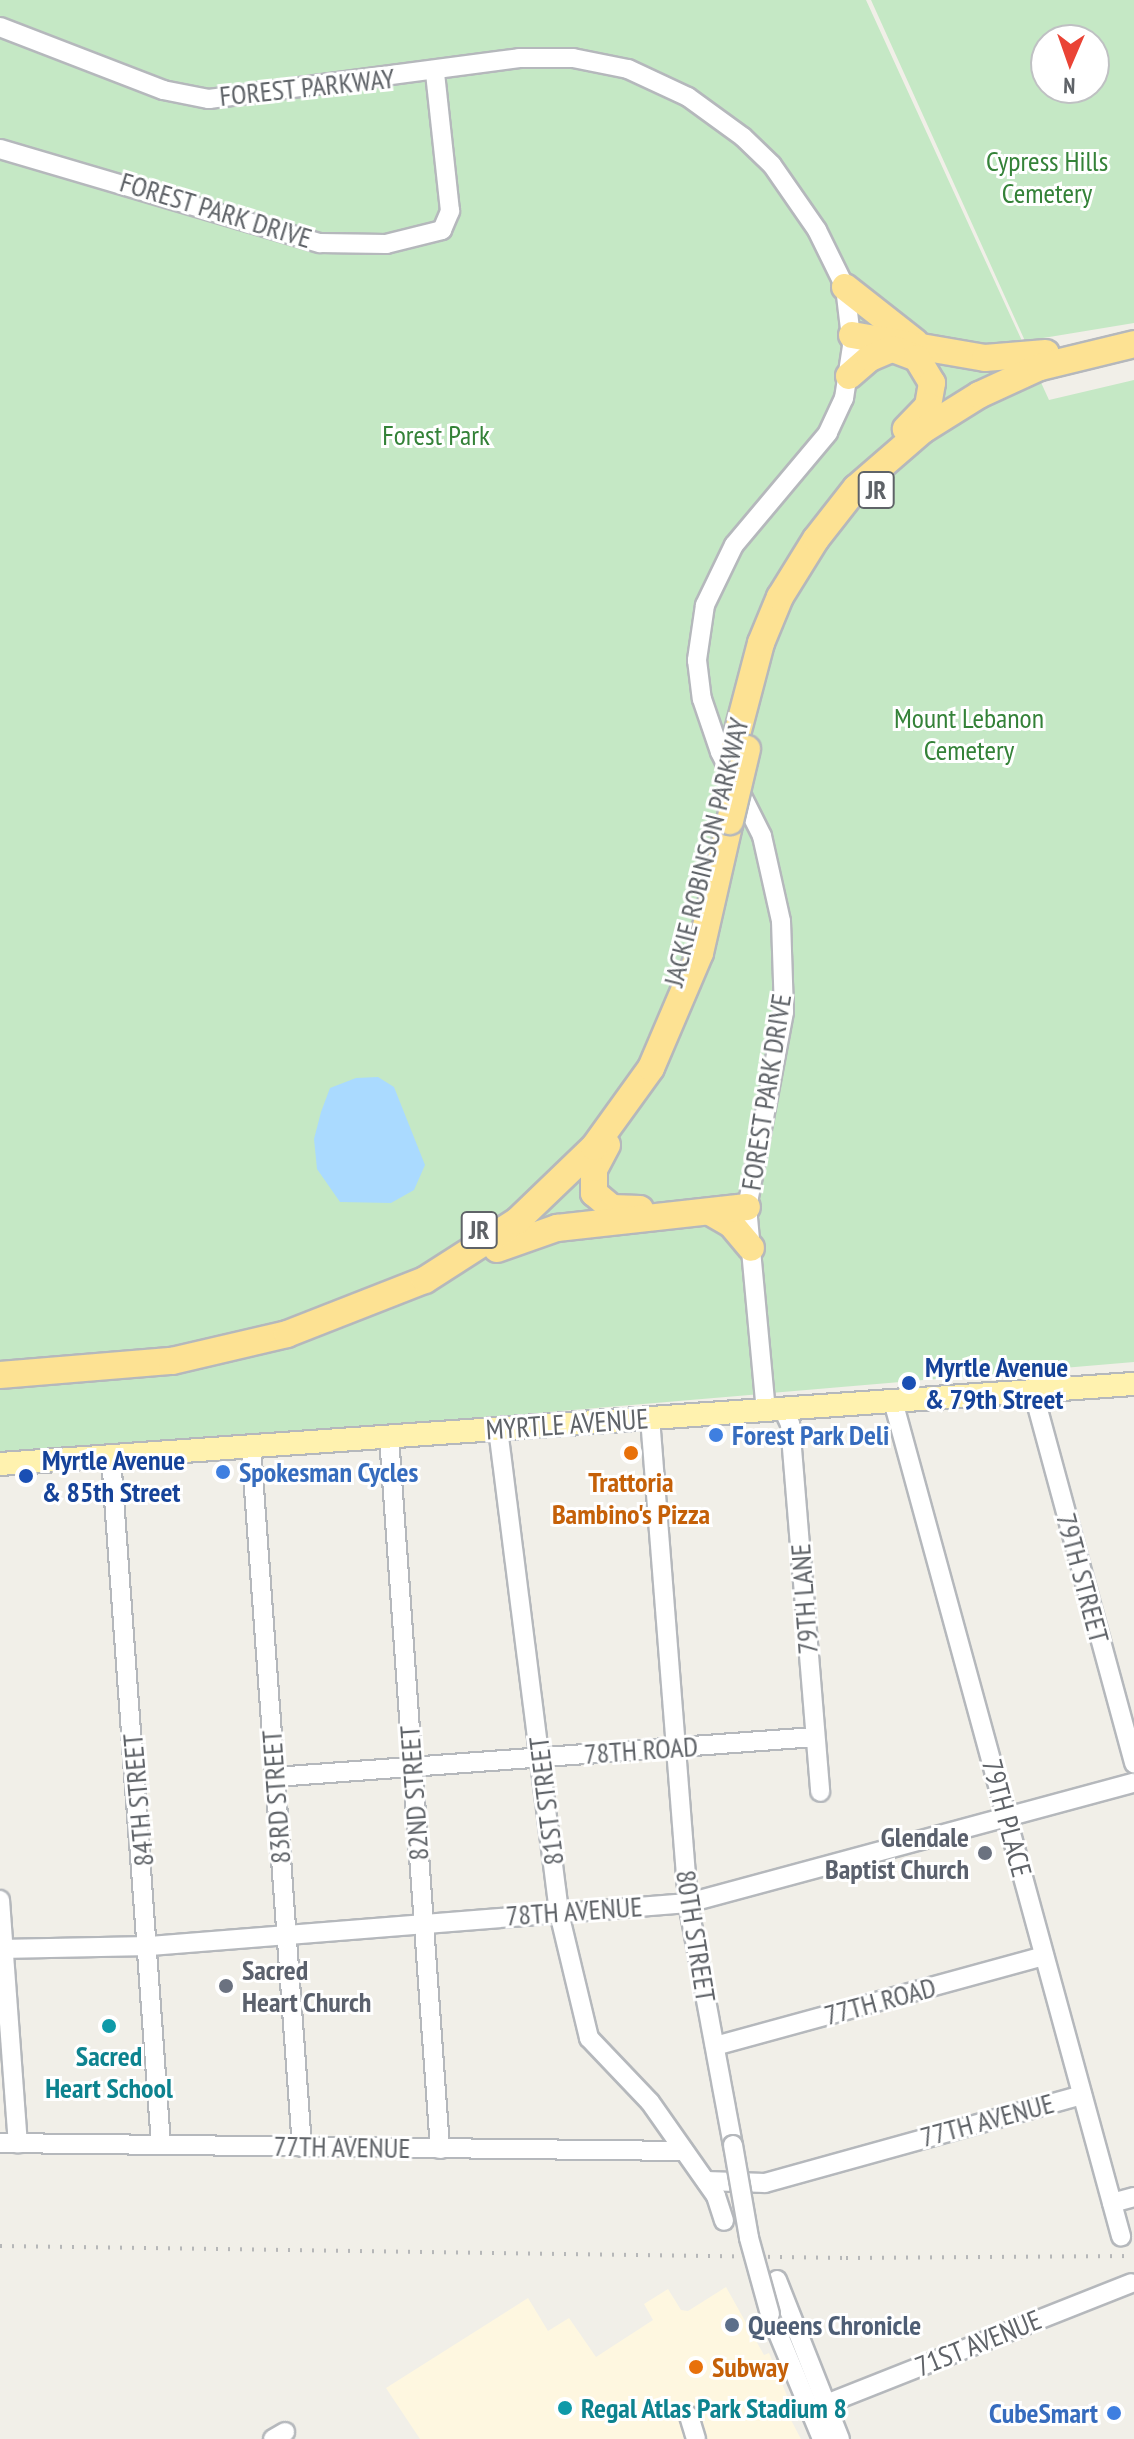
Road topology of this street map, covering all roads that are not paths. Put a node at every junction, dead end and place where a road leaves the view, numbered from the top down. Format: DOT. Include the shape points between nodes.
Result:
graph roads {
  1 [pos="0,27"];
  2 [pos="435,72"];
  3 [pos="0,149"];
  4 [pos="845,287"];
  5 [pos="852,340"];
  6 [pos="918,344"];
  7 [pos="891,349"];
  8 [pos="1131,351"];
  9 [pos="849,376"];
  10 [pos="873,471"];
  11 [pos="741,745"];
  12 [pos="725,814"];
  13 [pos="651,1068"];
  14 [pos="747,1202"];
  15 [pos="710,1212"];
  16 [pos="751,1248"];
  17 [pos="445,1270"];
  18 [pos="0,1359"];
  19 [pos="0,1375"];
  20 [pos="1134,1384"];
  21 [pos="1033,1391"];
  22 [pos="893,1401"];
  23 [pos="775,1409"];
  24 [pos="650,1418"];
  25 [pos="498,1429"];
  26 [pos="389,1437"];
  27 [pos="251,1447"];
  28 [pos="111,1457"];
  29 [pos="0,1464"];
  30 [pos="814,1737"];
  31 [pos="674,1748"];
  32 [pos="541,1757"];
  33 [pos="1134,1764"];
  34 [pos="413,1767"];
  35 [pos="275,1777"];
  36 [pos="1134,1783"];
  37 [pos="820,1792"];
  38 [pos="1007,1817"];
  39 [pos="0,1900"];
  40 [pos="688,1903"];
  41 [pos="559,1913"];
  42 [pos="423,1921"];
  43 [pos="285,1933"];
  44 [pos="150,1946"];
  45 [pos="2,1949"];
  46 [pos="1044,1956"];
  47 [pos="715,2046"];
  48 [pos="1082,2095"];
  49 [pos="9,2143"];
  50 [pos="161,2144"];
  51 [pos="302,2147"];
  52 [pos="440,2149"];
  53 [pos="684,2151"];
  54 [pos="706,2181"];
  55 [pos="1134,2197"];
  56 [pos="1112,2203"];
  57 [pos="724,2221"];
  58 [pos="1121,2236"];
  59 [pos="777,2280"];
  60 [pos="1131,2283"];
  61 [pos="826,2404"];
  62 [pos="689,2416"];
  63 [pos="696,2439"];
  64 [pos="822,2439"];
  65 [pos="840,2439"];
  1 -- 2 [label="street, FOREST PARKWAY" via="163,90 209,99"];
  2 -- 3 [label="street, FOREST PARK DRIVE" via="450,211 442,230 386,244 320,243"];
  2 -- 4 [label="street, FOREST PARK DRIVE" via="519,58 573,58 628,69 663,83 716,114 772,165 817,230"];
  4 -- 5 [label="street, FOREST PARK DRIVE"];
  4 -- 6 [label="highway"];
  5 -- 6 [label="highway"];
  5 -- 7 [label="highway"];
  5 -- 9 [label="street, FOREST PARK DRIVE"];
  6 -- 8 [label="highway" via="997,359"];
  7 -- 9 [label="highway"];
  7 -- 10 [label="highway" via="922,362 932,395"];
  8 -- 10 [label="highway, JACKIE ROBINSON PARKWAY / JR" via="1040,367 979,395 923,430"];
  8 -- 11 [label="highway, JACKIE ROBINSON PARKWAY / JR" via="975,413 868,498 826,550 793,607"];
  9 -- 14 [label="street, FOREST PARK DRIVE" via="828,433 734,545 717,574 699,632 702,699 720,752 762,836 781,921 784,1012"];
  10 -- 11 [label="highway, JACKIE ROBINSON PARKWAY / JR" via="822,530 780,597 757,656"];
  11 -- 12 [label="highway, JACKIE ROBINSON PARKWAY / JR, bridge"];
  12 -- 13 [label="highway, JACKIE ROBINSON PARKWAY / JR" via="697,963"];
  12 -- 18 [label="highway, JACKIE ROBINSON PARKWAY / JR" via="685,955 642,1052 584,1136 506,1211 415,1267 290,1318 153,1348"];
  13 -- 14 [label="highway" via="629,1116 596,1163 592,1182 597,1198 624,1210"];
  13 -- 17 [label="highway, JACKIE ROBINSON PARKWAY / JR" via="611,1126 558,1186"];
  14 -- 15 [label="highway"];
  14 -- 16 [label="street, FOREST PARK DRIVE"];
  15 -- 16 [label="highway" via="731,1224"];
  15 -- 17 [label="highway" via="547,1230"];
  16 -- 23 [label="street, FOREST PARK DRIVE"];
  17 -- 19 [label="highway, JACKIE ROBINSON PARKWAY / JR" via="350,1314 241,1347 128,1367"];
  20 -- 21 [label="main road, MYRTLE AVENUE"];
  21 -- 22 [label="main road, MYRTLE AVENUE"];
  21 -- 33 [label="street, 79TH STREET"];
  22 -- 23 [label="main road, MYRTLE AVENUE"];
  22 -- 38 [label="street, 79TH PLACE"];
  23 -- 24 [label="main road, MYRTLE AVENUE"];
  23 -- 30 [label="street, 79TH LANE" via="790,1424"];
  24 -- 25 [label="main road, MYRTLE AVENUE"];
  24 -- 31 [label="street, 80TH STREET"];
  25 -- 26 [label="main road, MYRTLE AVENUE"];
  25 -- 32 [label="street, 81ST STREET"];
  26 -- 27 [label="main road, MYRTLE AVENUE"];
  26 -- 34 [label="street, 82ND STREET"];
  27 -- 28 [label="main road, MYRTLE AVENUE"];
  27 -- 35 [label="street, 83RD STREET"];
  28 -- 29 [label="main road, MYRTLE AVENUE"];
  28 -- 44 [label="street, 84TH STREET"];
  30 -- 31 [label="street, 78TH ROAD"];
  30 -- 37 [label="street, 79TH LANE"];
  31 -- 32 [label="street, 78TH ROAD"];
  31 -- 40 [label="street, 80TH STREET"];
  32 -- 34 [label="street, 78TH ROAD"];
  32 -- 41 [label="street, 81ST STREET"];
  34 -- 35 [label="street, 78TH ROAD"];
  34 -- 42 [label="street, 82ND STREET"];
  35 -- 43 [label="street, 83RD STREET"];
  36 -- 38 [label="street, 78TH AVENUE"];
  38 -- 40 [label="street, 78TH AVENUE"];
  38 -- 46 [label="street, 79TH PLACE"];
  39 -- 45 [label="street"];
  40 -- 41 [label="street, 78TH AVENUE"];
  40 -- 47 [label="street, 80TH STREET"];
  41 -- 42 [label="street, 78TH AVENUE"];
  41 -- 53 [label="street, 81ST STREET" via="589,2038 650,2102"];
  42 -- 43 [label="street, 78TH AVENUE"];
  42 -- 52 [label="street, 82ND STREET"];
  43 -- 44 [label="street, 78TH AVENUE"];
  43 -- 51 [label="street, 83RD STREET"];
  44 -- 45 [label="street, 78TH AVENUE"];
  44 -- 50 [label="street, 84TH STREET"];
  45 -- 49 [label="street"];
  46 -- 47 [label="street, 77TH ROAD"];
  46 -- 48 [label="street, 79TH PLACE"];
  47 -- 64 [label="street, 80TH STREET, bridge" via="749,2238 770,2314"];
  48 -- 54 [label="street, 77TH AVENUE" via="765,2183"];
  48 -- 56 [label="street, 79TH PLACE"];
  49 -- 50 [label="street, 77TH AVENUE"];
  50 -- 51 [label="street, 77TH AVENUE"];
  51 -- 52 [label="street, 77TH AVENUE"];
  52 -- 53 [label="street, 77TH AVENUE"];
  53 -- 54 [label="street, 81ST STREET"];
  54 -- 57 [label="street, 81ST STREET"];
  55 -- 56 [label="street"];
  56 -- 58 [label="street, 79TH PLACE"];
  59 -- 61 [label="street"];
  60 -- 61 [label="street, 71ST AVENUE"];
  61 -- 65 [label="street"];
  62 -- 63 [label="street"];
}
